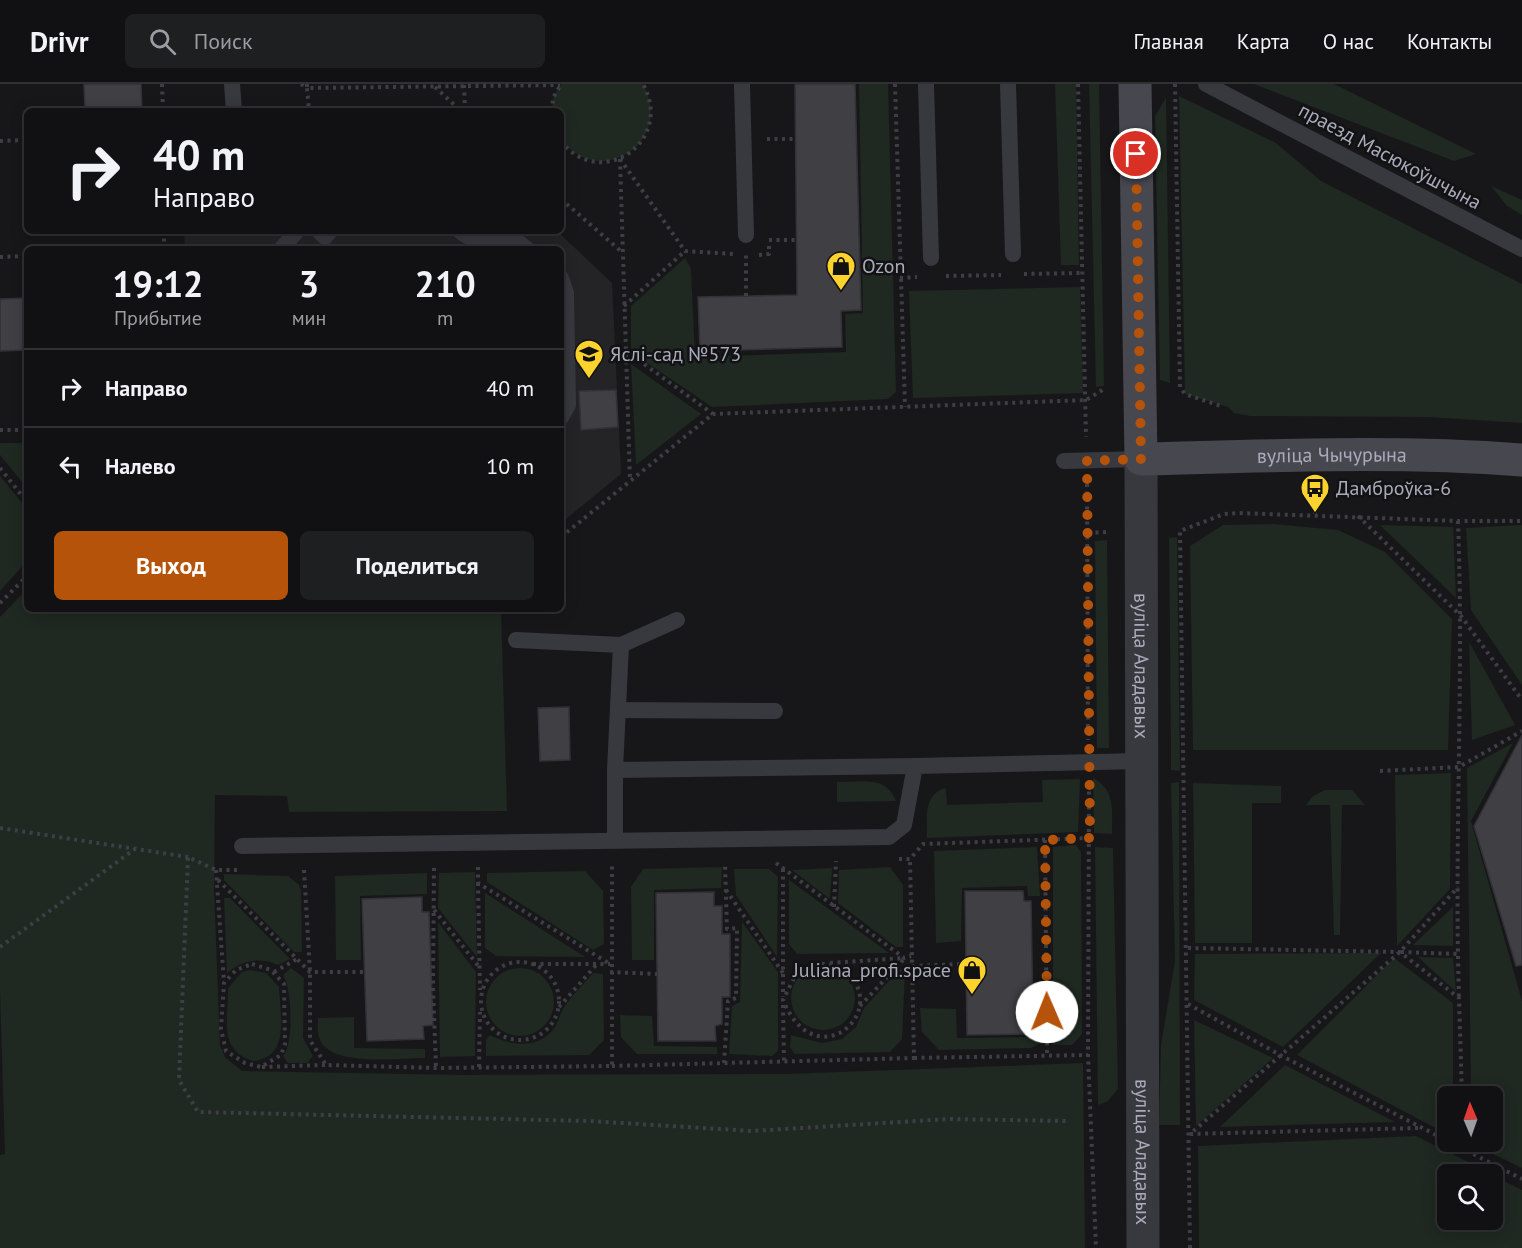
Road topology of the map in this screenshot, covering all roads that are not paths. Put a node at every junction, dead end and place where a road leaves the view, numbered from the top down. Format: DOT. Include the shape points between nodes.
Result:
graph roads {
  1 [pos="232,84"];
  2 [pos="742,84"];
  3 [pos="926,84"];
  4 [pos="1008,84"];
  5 [pos="1135,84"];
  6 [pos="1206,84"];
  7 [pos="1233,90"];
  8 [pos="234,108"];
  9 [pos="294,234"];
  10 [pos="464,234"];
  11 [pos="746,235"];
  12 [pos="284,246"];
  13 [pos="523,246"];
  14 [pos="1522,249"];
  15 [pos="1013,254"];
  16 [pos="931,258"];
  17 [pos="564,287"];
  18 [pos="564,412"];
  19 [pos="1141,459"];
  20 [pos="1522,460"];
  21 [pos="1064,461"];
  22 [pos="677,620"];
  23 [pos="516,640"];
  24 [pos="621,645"];
  25 [pos="618,710"];
  26 [pos="775,711"];
  27 [pos="1142,761"];
  28 [pos="915,766"];
  29 [pos="615,770"];
  30 [pos="615,840"];
  31 [pos="242,846"];
  32 [pos="1143,1248"];
  1 -- 8 [label="lane"];
  2 -- 11 [label="lane"];
  3 -- 16 [label="lane"];
  4 -- 15 [label="lane"];
  5 -- 19 [label="main road, вуліца Аладавых"];
  6 -- 7 [label="lane, праезд Масюкоўшчына"];
  7 -- 14 [label="lane, праезд Масюкоўшчына"];
  9 -- 12 [label="lane"];
  10 -- 13 [label="lane" via="482,242 513,238"];
  17 -- 18 [label="lane" via="568,405"];
  19 -- 20 [label="main road, вуліца Чычурына" via="1450,455"];
  19 -- 21 [label="lane"];
  19 -- 27 [label="street, вуліца Аладавых"];
  22 -- 24 [label="lane"];
  23 -- 24 [label="lane"];
  24 -- 25 [label="lane"];
  25 -- 26 [label="lane"];
  25 -- 29 [label="lane"];
  27 -- 28 [label="lane"];
  27 -- 32 [label="street, вуліца Аладавых"];
  28 -- 29 [label="lane"];
  28 -- 30 [label="lane" via="904,825 889,837"];
  29 -- 30 [label="lane"];
  30 -- 31 [label="lane"];
}
